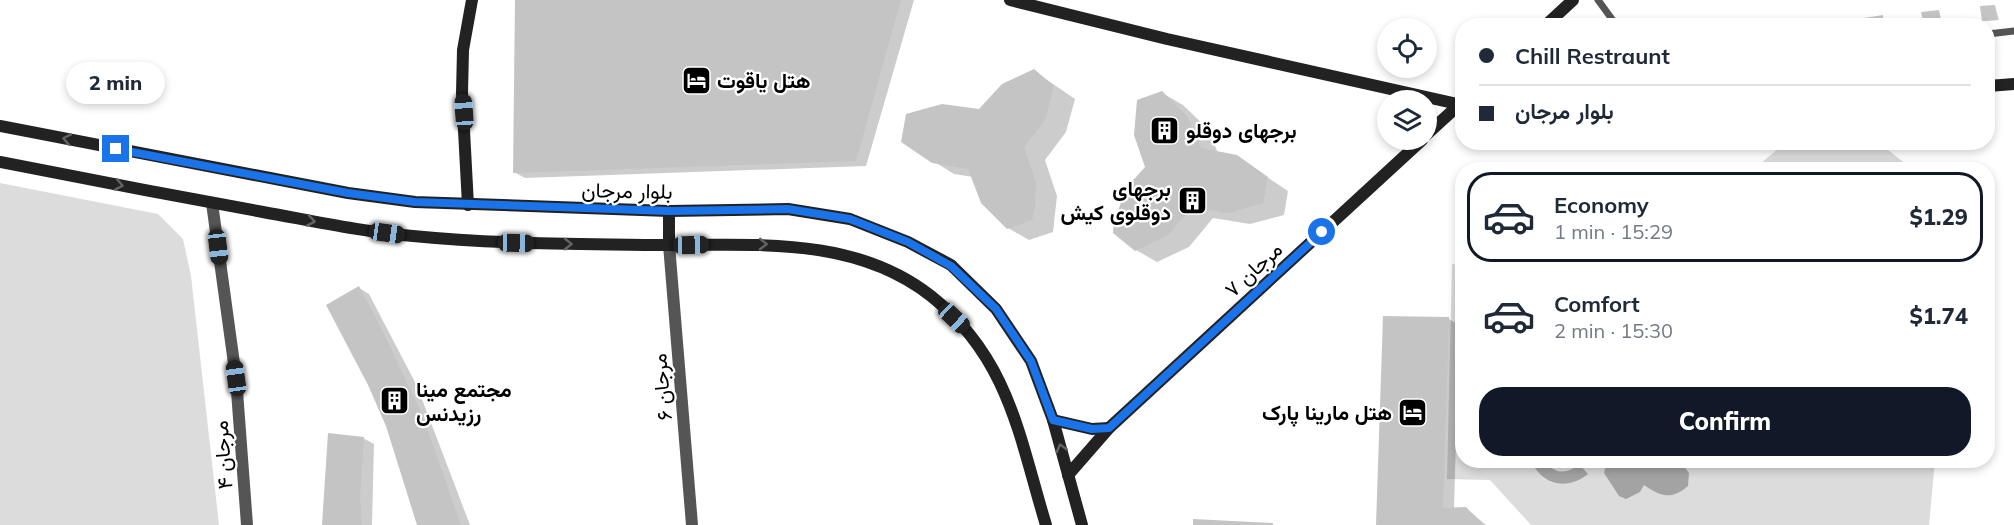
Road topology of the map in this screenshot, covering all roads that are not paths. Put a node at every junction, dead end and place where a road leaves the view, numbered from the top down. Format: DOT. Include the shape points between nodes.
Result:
graph roads {
  1 [pos="472,0"];
  2 [pos="1010,0"];
  3 [pos="1573,0"];
  4 [pos="1598,0"];
  5 [pos="1554,18"];
  6 [pos="1611,18"];
  7 [pos="2014,31"];
  8 [pos="1995,33"];
  9 [pos="2014,84"];
  10 [pos="1995,85"];
  11 [pos="1455,102"];
  12 [pos="1455,110"];
  13 [pos="0,126"];
  14 [pos="1437,126"];
  15 [pos="1411,150"];
  16 [pos="0,162"];
  17 [pos="212,203"];
  18 [pos="468,205"];
  19 [pos="669,211"];
  20 [pos="669,245"];
  21 [pos="1053,420"];
  22 [pos="1109,428"];
  23 [pos="1068,475"];
  24 [pos="247,525"];
  25 [pos="692,525"];
  26 [pos="1046,525"];
  27 [pos="1082,525"];
  1 -- 18 [label="main road" via="462,82"];
  2 -- 11 [label="main road"];
  3 -- 5 [label="main road"];
  4 -- 6 [label="lane"];
  7 -- 8 [label="lane"];
  9 -- 10 [label="main road"];
  12 -- 14 [label="main road"];
  18 -- 13 [label="main road, بلوار مرجان, one-way" via="348,193"];
  15 -- 22 [label="main road, مرجان ۷"];
  16 -- 17 [label="main road, one-way"];
  17 -- 20 [label="main road, one-way" via="410,236 494,243"];
  17 -- 24 [label="street, مرجان ۴" via="236,378"];
  18 -- 19 [label="main road, بلوار مرجان"];
  19 -- 20 [label="main road"];
  19 -- 21 [label="main road, بلوار مرجان" via="788,209 850,219 908,242 951,266 996,309 1031,361"];
  20 -- 25 [label="street, مرجان ۶"];
  20 -- 26 [label="main road, one-way" via="789,245 841,254 892,273 930,295 966,329 998,376 1015,414"];
  21 -- 22 [label="main road" via="1092,429"];
  23 -- 21 [label="main road, بلوار مرجان, one-way"];
  22 -- 23 [label="main road, مرجان ۷"];
  23 -- 27 [label="main road, بلوار مرجان"];
}
